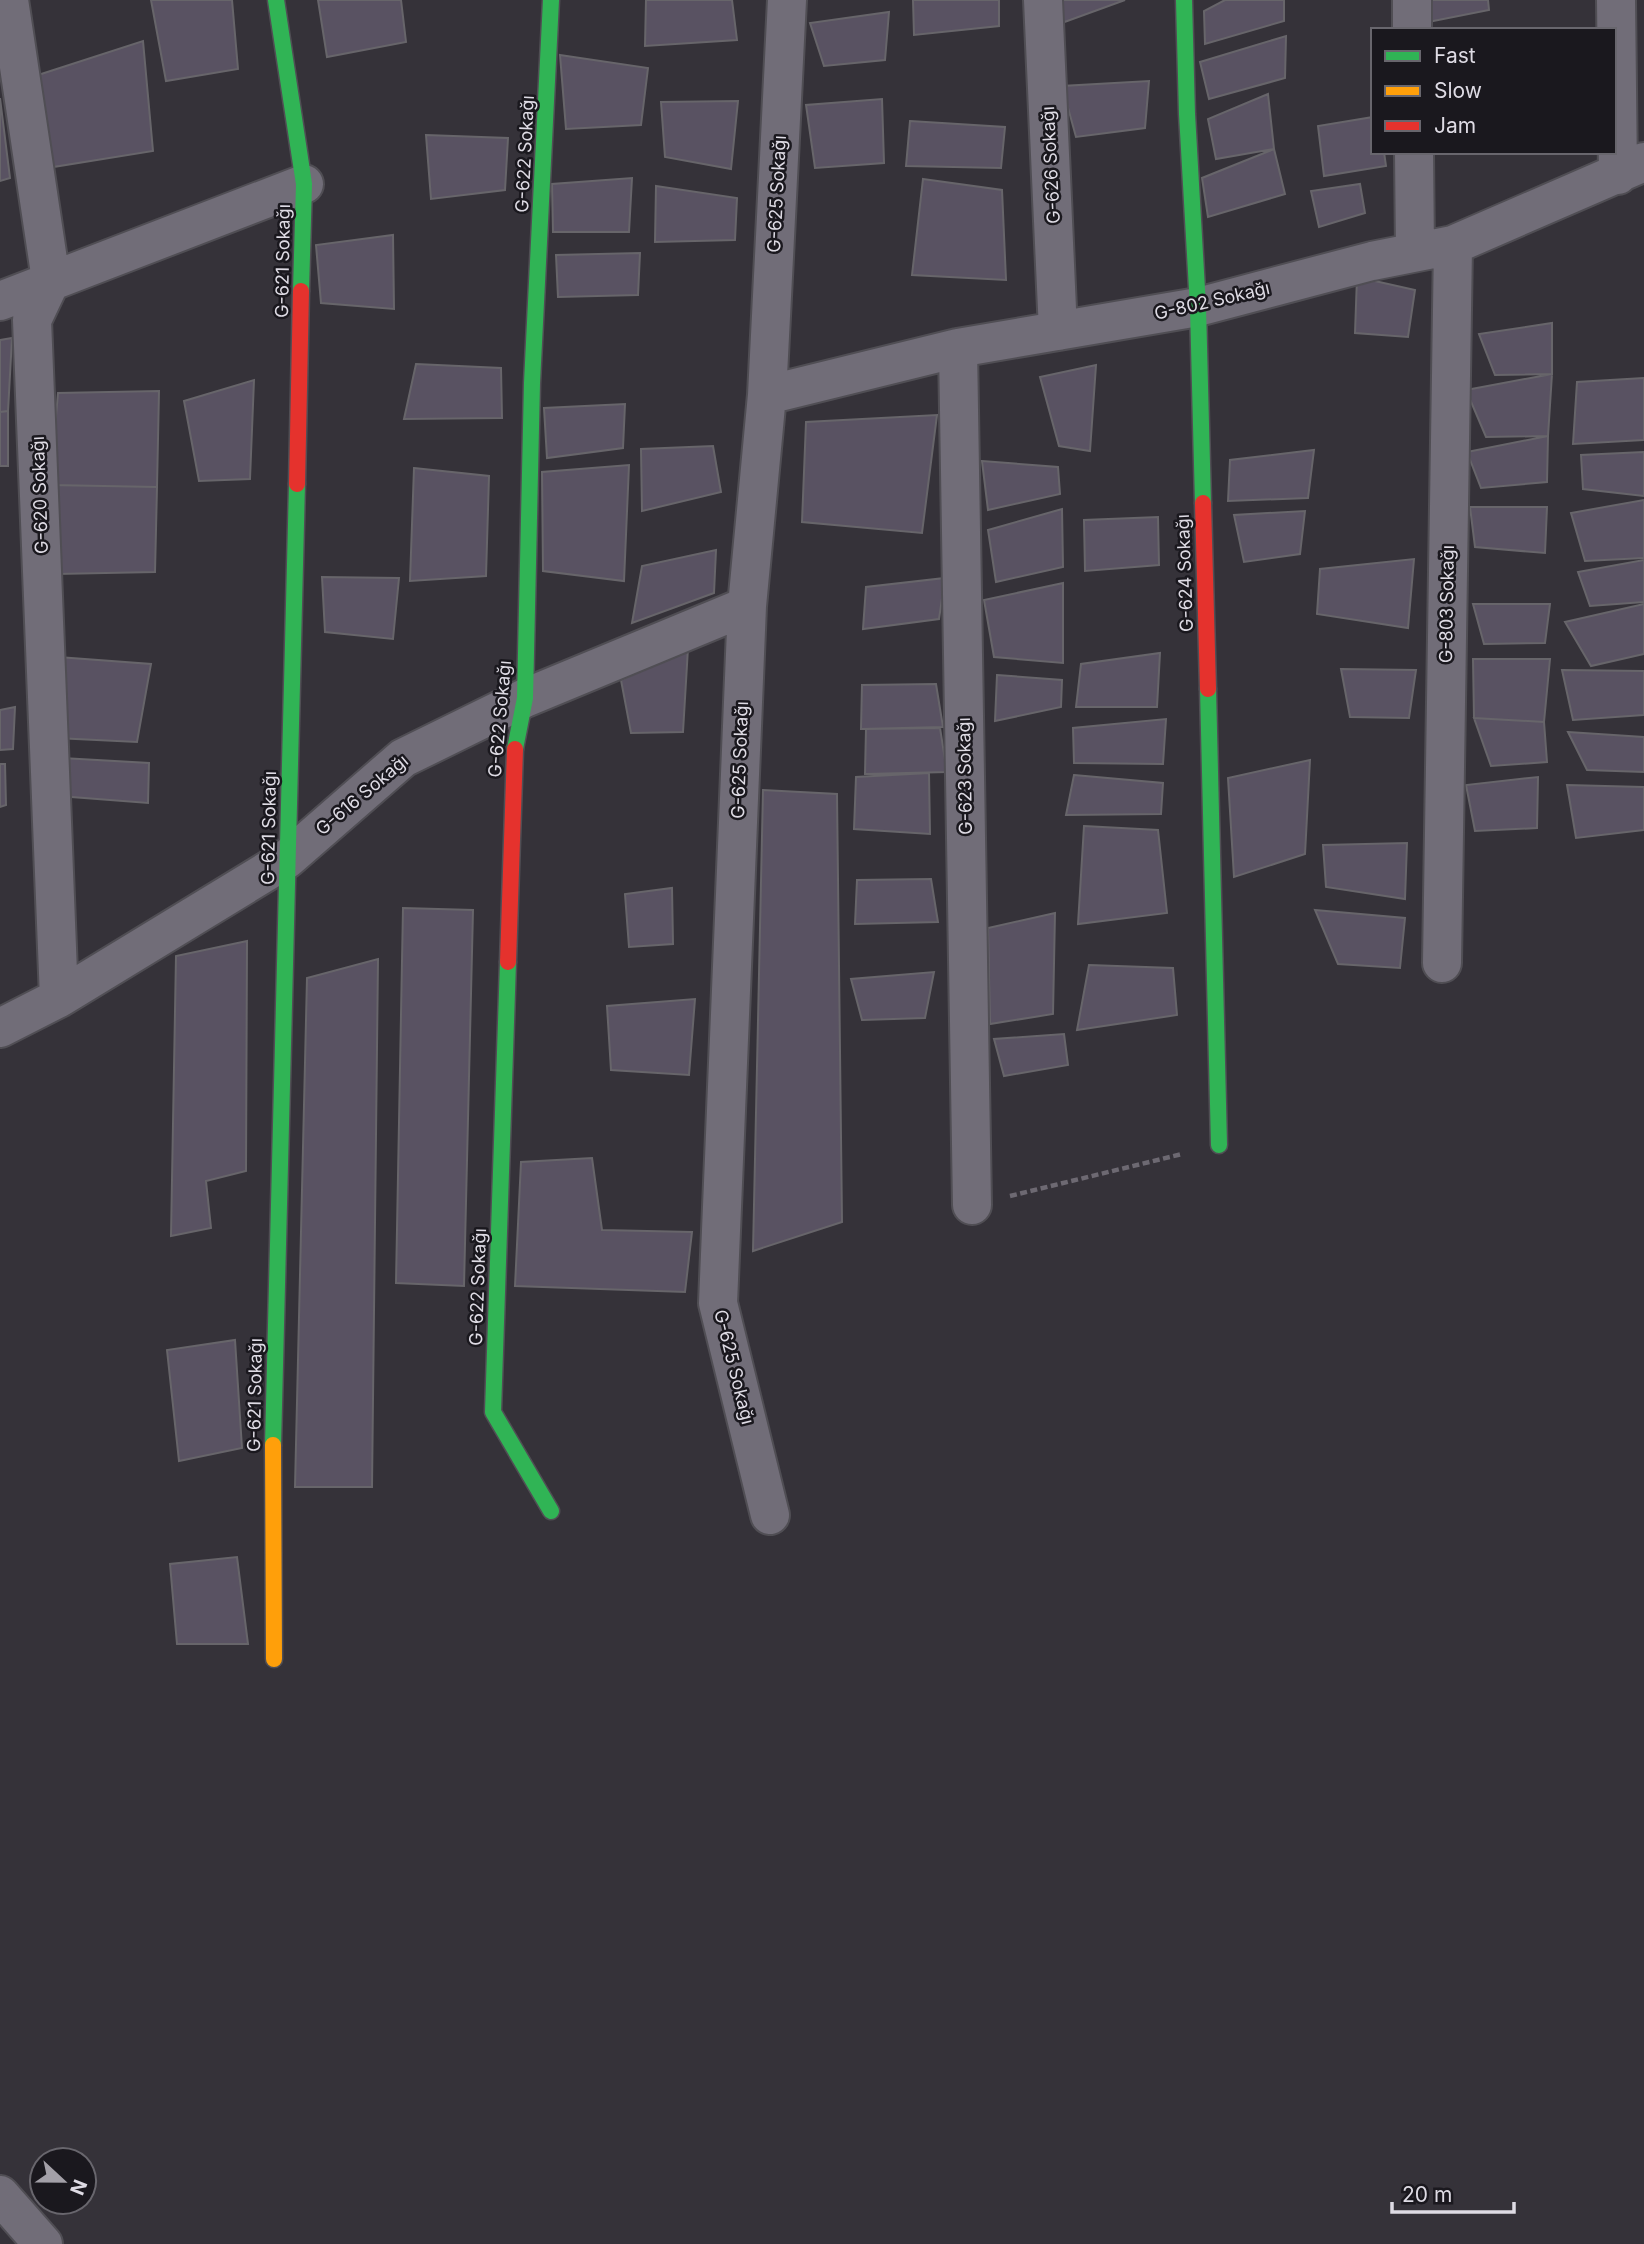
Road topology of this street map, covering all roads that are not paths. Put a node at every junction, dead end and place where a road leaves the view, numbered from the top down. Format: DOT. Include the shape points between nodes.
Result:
graph roads {
  1 [pos="9,0"];
  2 [pos="276,0"];
  3 [pos="551,0"];
  4 [pos="786,0"];
  5 [pos="1043,0"];
  6 [pos="1184,0"];
  7 [pos="1412,0"];
  8 [pos="1616,0"];
  9 [pos="1412,28"];
  10 [pos="1414,154"];
  11 [pos="1631,168"];
  12 [pos="304,184"];
  13 [pos="1452,245"];
  14 [pos="1415,252"];
  15 [pos="51,280"];
  16 [pos="0,301"];
  17 [pos="1198,307"];
  18 [pos="1058,331"];
  19 [pos="958,348"];
  20 [pos="767,395"];
  21 [pos="747,606"];
  22 [pos="524,698"];
  23 [pos="287,859"];
  24 [pos="1442,962"];
  25 [pos="59,998"];
  26 [pos="0,1028"];
  27 [pos="1219,1145"];
  28 [pos="972,1205"];
  29 [pos="551,1511"];
  30 [pos="770,1515"];
  31 [pos="274,1659"];
  32 [pos="0,2195"];
  33 [pos="43,2244"];
  1 -- 15 [label="street"];
  2 -- 12 [label="street, G-621 Sokağı"];
  3 -- 22 [label="street, G-622 Sokağı" via="531,383"];
  4 -- 20 [label="street, G-625 Sokağı"];
  5 -- 18 [label="street, G-626 Sokağı"];
  6 -- 17 [label="street, G-624 Sokağı"];
  7 -- 9 [label="street"];
  8 -- 11 [label="street"];
  10 -- 14 [label="street"];
  11 -- 13 [label="street, G-802 Sokağı"];
  12 -- 15 [label="street"];
  12 -- 23 [label="street, G-621 Sokağı"];
  13 -- 14 [label="street, G-802 Sokağı"];
  13 -- 24 [label="street, G-803 Sokağı"];
  14 -- 17 [label="street, G-802 Sokağı"];
  15 -- 16 [label="street"];
  15 -- 25 [label="street, G-620 Sokağı" via="32,320"];
  17 -- 18 [label="street, G-802 Sokağı"];
  17 -- 27 [label="street, G-624 Sokağı"];
  18 -- 19 [label="street, G-802 Sokağı"];
  19 -- 20 [label="street, G-802 Sokağı"];
  19 -- 28 [label="street, G-623 Sokağı"];
  20 -- 21 [label="street, G-625 Sokağı"];
  21 -- 22 [label="street, G-616 Sokağı"];
  21 -- 30 [label="street, G-625 Sokağı" via="718,1303"];
  22 -- 23 [label="street, G-616 Sokağı" via="403,758"];
  22 -- 29 [label="street, G-622 Sokağı" via="514,743 494,1412"];
  23 -- 25 [label="street, G-616 Sokağı"];
  23 -- 31 [label="street, G-621 Sokağı" via="273,1442"];
  25 -- 26 [label="street, G-616 Sokağı"];
  32 -- 33 [label="street"];
}
